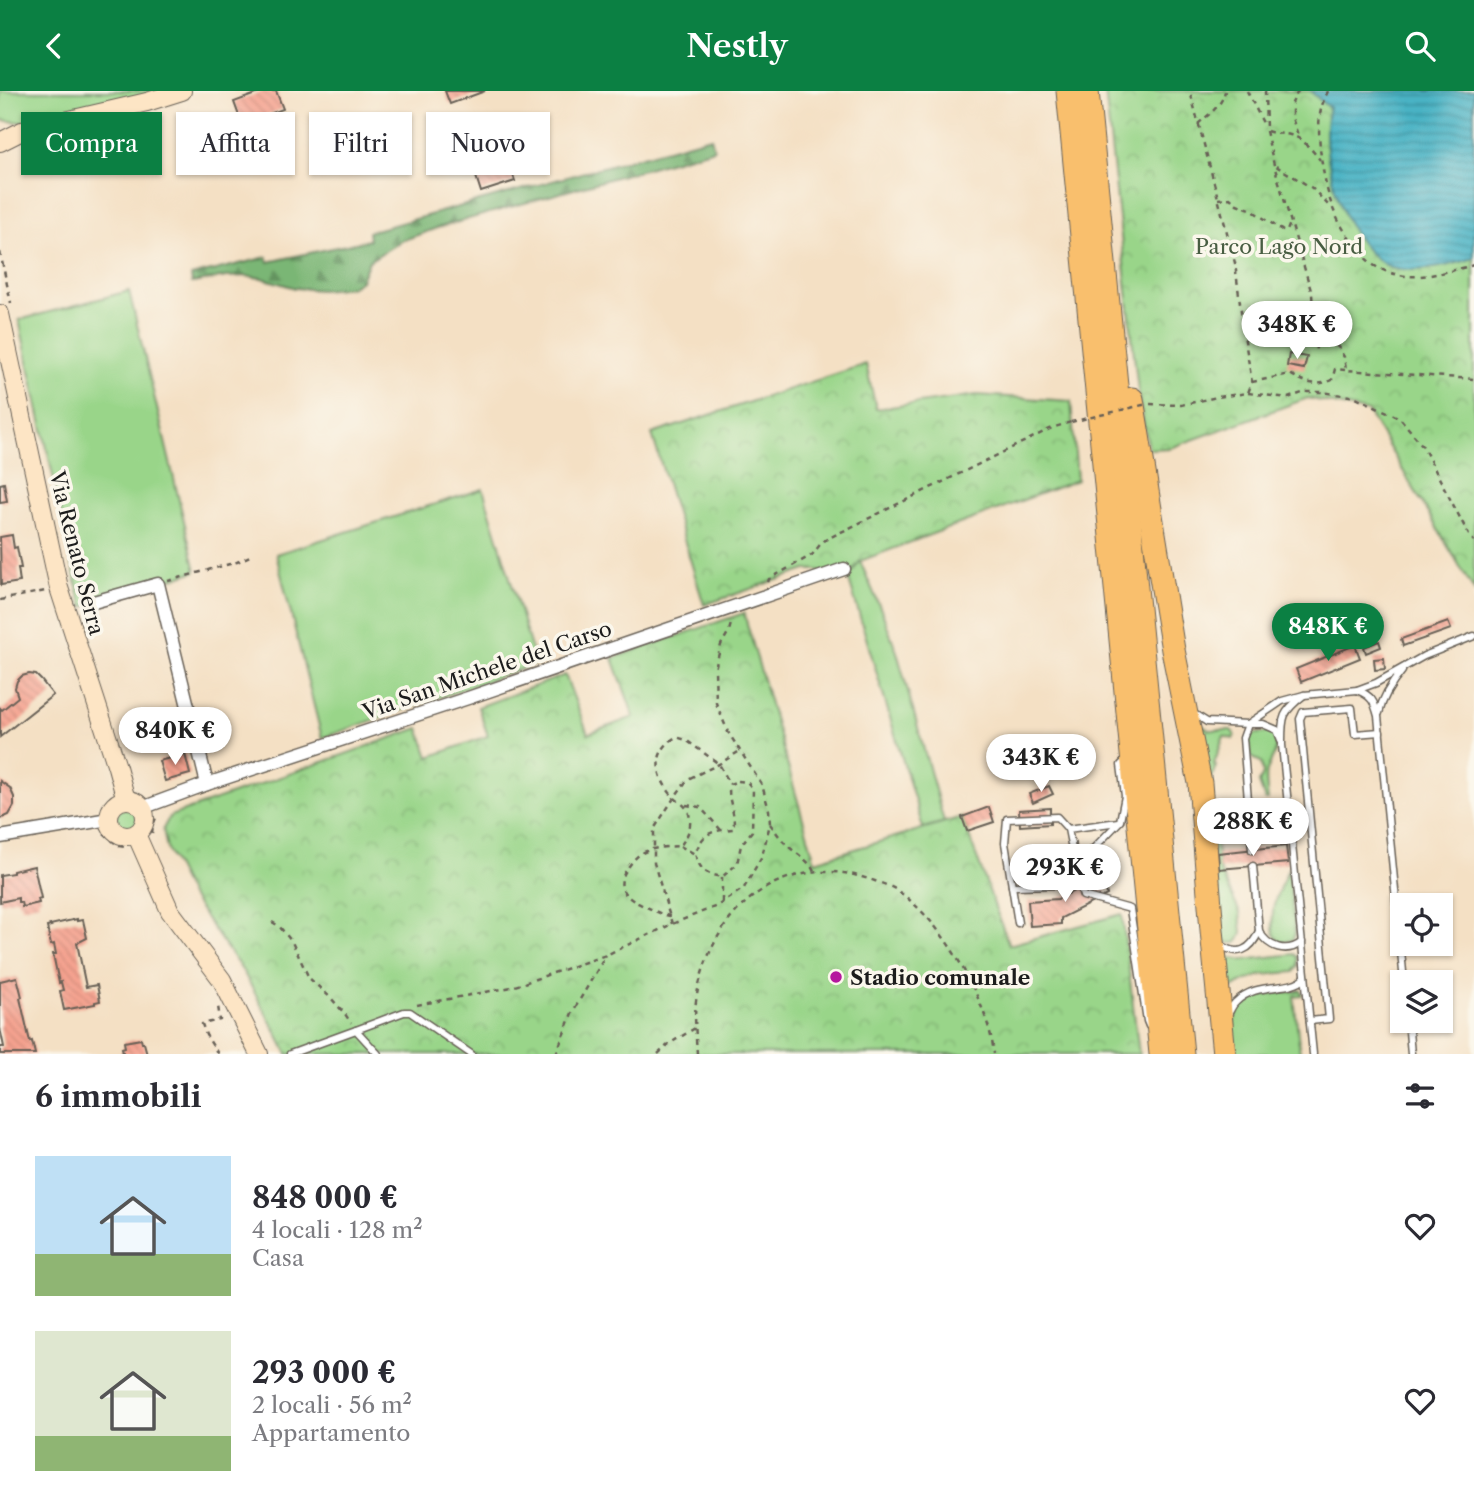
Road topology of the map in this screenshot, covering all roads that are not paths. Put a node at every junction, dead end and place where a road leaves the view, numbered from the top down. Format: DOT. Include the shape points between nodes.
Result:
graph roads {
  1 [pos="182,91"];
  2 [pos="1068,91"];
  3 [pos="1087,91"];
  4 [pos="103,112"];
  5 [pos="21,131"];
  6 [pos="0,132"];
  7 [pos="21,132"];
  8 [pos="1092,138"];
  9 [pos="0,142"];
  10 [pos="6,310"];
  11 [pos="844,569"];
  12 [pos="90,603"];
  13 [pos="1473,637"];
  14 [pos="1407,664"];
  15 [pos="1357,690"];
  16 [pos="1304,695"];
  17 [pos="1184,707"];
  18 [pos="1378,716"];
  19 [pos="1248,724"];
  20 [pos="1380,732"];
  21 [pos="1282,745"];
  22 [pos="1132,754"];
  23 [pos="207,784"];
  24 [pos="134,804"];
  25 [pos="109,819"];
  26 [pos="1120,821"];
  27 [pos="1068,829"];
  28 [pos="136,834"];
  29 [pos="0,837"];
  30 [pos="1252,850"];
  31 [pos="1253,866"];
  32 [pos="1077,880"];
  33 [pos="1012,886"];
  34 [pos="1018,923"];
  35 [pos="1212,930"];
  36 [pos="1259,931"];
  37 [pos="1302,942"];
  38 [pos="1404,970"];
  39 [pos="1305,977"];
  40 [pos="1310,1021"];
  41 [pos="354,1028"];
  42 [pos="1410,1033"];
  43 [pos="1223,1045"];
  44 [pos="305,1051"];
  45 [pos="1168,1052"];
  46 [pos="260,1054"];
  47 [pos="290,1054"];
  48 [pos="378,1054"];
  49 [pos="471,1054"];
  50 [pos="1313,1054"];
  51 [pos="1412,1054"];
  1 -- 4 [label="street"];
  2 -- 22 [label="highway"];
  3 -- 8 [label="highway"];
  5 -- 6 [label="street"];
  7 -- 9 [label="street"];
  8 -- 17 [label="highway" via="1104,159 1125,353"];
  8 -- 45 [label="highway"];
  10 -- 24 [label="street, Via Renato Serra" via="58,588 117,767"];
  11 -- 23 [label="street, Via San Michele del Carso"];
  12 -- 23 [label="street" via="158,584"];
  13 -- 14 [label="lane"];
  14 -- 15 [label="lane"];
  14 -- 18 [label="lane" via="1382,699"];
  15 -- 16 [label="lane"];
  15 -- 18 [label="lane" via="1368,694"];
  16 -- 19 [label="lane" via="1282,701"];
  16 -- 21 [label="lane" via="1289,706 1282,719"];
  17 -- 19 [label="lane" via="1207,722"];
  17 -- 35 [label="highway" via="1200,783"];
  18 -- 20 [label="lane"];
  19 -- 21 [label="lane" via="1277,730"];
  19 -- 30 [label="lane" via="1243,738"];
  20 -- 38 [label="lane"];
  20 -- 40 [label="lane" via="1355,734 1352,708 1303,712 1300,719 1329,1019"];
  21 -- 37 [label="lane"];
  22 -- 26 [label="lane" via="1121,765 1125,796"];
  22 -- 45 [label="highway"];
  23 -- 24 [label="street, Via San Michele del Carso"];
  24 -- 25 [label="street" via="115,804"];
  24 -- 28 [label="street" via="145,815"];
  25 -- 28 [label="street" via="118,834"];
  25 -- 29 [label="street"];
  26 -- 27 [label="lane"];
  26 -- 32 [label="lane" via="1093,849"];
  27 -- 32 [label="lane"];
  27 -- 33 [label="lane" via="1057,817 1007,819 1005,843"];
  28 -- 46 [label="street" via="170,911 222,980"];
  31 -- 36 [label="lane"];
  32 -- 33 [label="lane"];
  32 -- 45 [label="lane" via="1083,896 1130,909 1147,1021"];
  33 -- 34 [label="lane"];
  35 -- 36 [label="lane" via="1222,946 1232,951 1251,946"];
  35 -- 43 [label="highway"];
  36 -- 37 [label="lane" via="1266,943 1275,947 1295,947"];
  37 -- 39 [label="lane"];
  39 -- 40 [label="lane"];
  39 -- 43 [label="lane" via="1293,985 1249,992 1236,1002 1227,1016"];
  40 -- 50 [label="lane"];
  41 -- 44 [label="lane"];
  41 -- 48 [label="lane"];
  41 -- 49 [label="lane" via="410,1012"];
  42 -- 51 [label="lane"];
  44 -- 47 [label="lane"];
}
